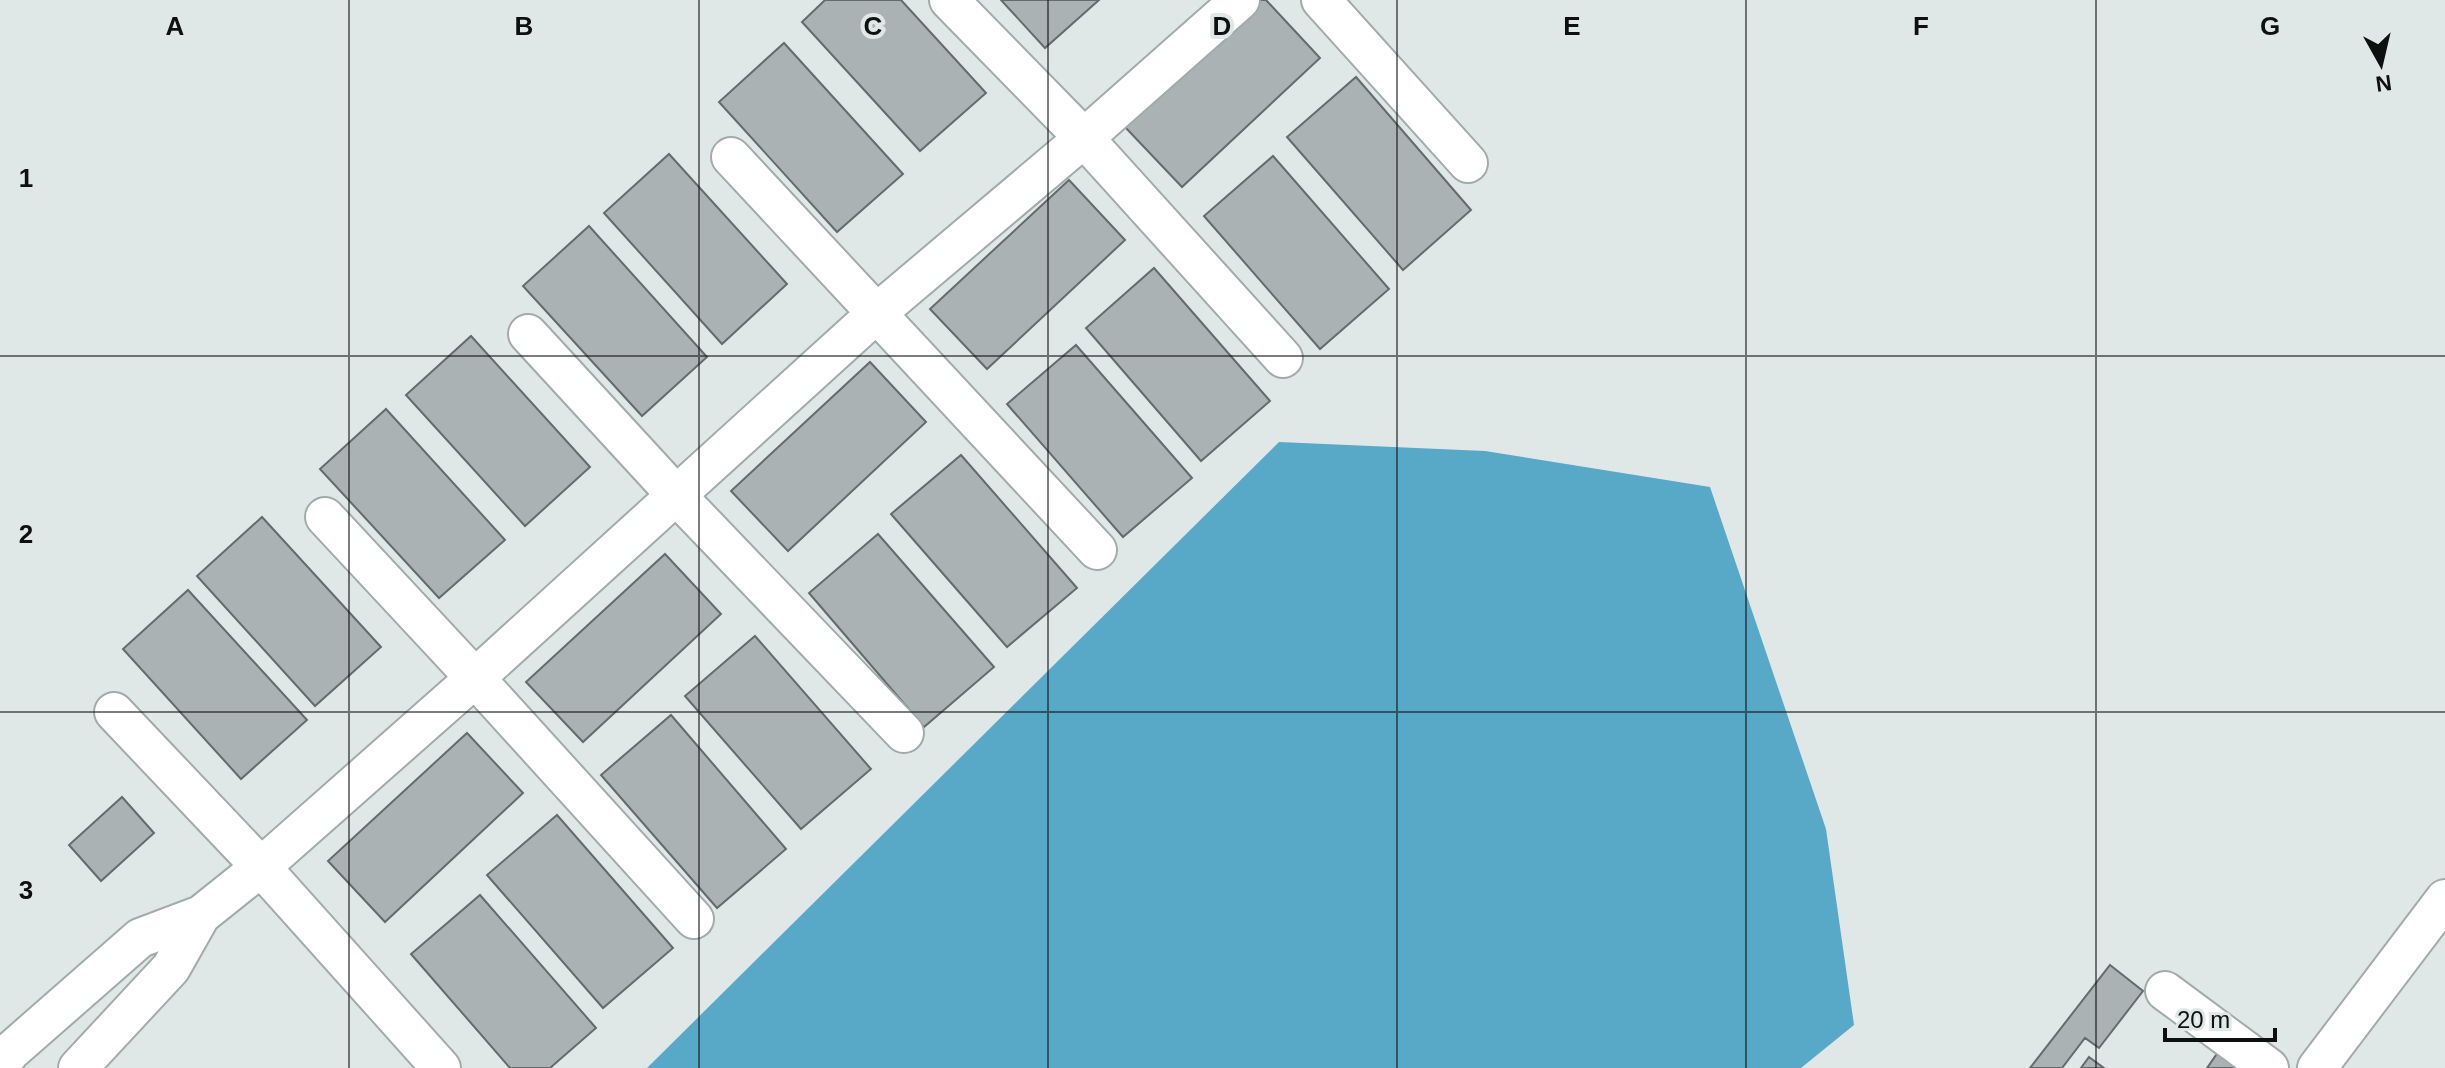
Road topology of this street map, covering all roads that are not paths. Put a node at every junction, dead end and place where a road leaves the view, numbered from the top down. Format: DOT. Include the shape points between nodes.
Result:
graph roads {
  1 [pos="949,0"];
  2 [pos="1240,0"];
  3 [pos="1321,0"];
  4 [pos="1084,138"];
  5 [pos="731,157"];
  6 [pos="1468,163"];
  7 [pos="878,312"];
  8 [pos="528,334"];
  9 [pos="1283,358"];
  10 [pos="676,495"];
  11 [pos="325,517"];
  12 [pos="1097,550"];
  13 [pos="475,678"];
  14 [pos="114,712"];
  15 [pos="904,733"];
  16 [pos="261,867"];
  17 [pos="2445,899"];
  18 [pos="201,915"];
  19 [pos="694,919"];
  20 [pos="2165,991"];
  21 [pos="0,1064"];
  22 [pos="78,1068"];
  23 [pos="441,1068"];
  24 [pos="2269,1068"];
  25 [pos="2317,1068"];
  1 -- 4 [label="street"];
  2 -- 4 [label="street"];
  3 -- 6 [label="street"];
  4 -- 7 [label="street"];
  4 -- 9 [label="street"];
  5 -- 7 [label="street"];
  7 -- 10 [label="street"];
  7 -- 12 [label="street"];
  8 -- 10 [label="street"];
  10 -- 13 [label="street"];
  10 -- 15 [label="street"];
  11 -- 13 [label="street"];
  13 -- 16 [label="street"];
  13 -- 19 [label="street"];
  14 -- 16 [label="street"];
  16 -- 18 [label="street"];
  16 -- 23 [label="street"];
  17 -- 25 [label="street"];
  18 -- 21 [label="street" via="140,938"];
  18 -- 22 [label="street" via="171,968"];
  20 -- 24 [label="street"];
}
